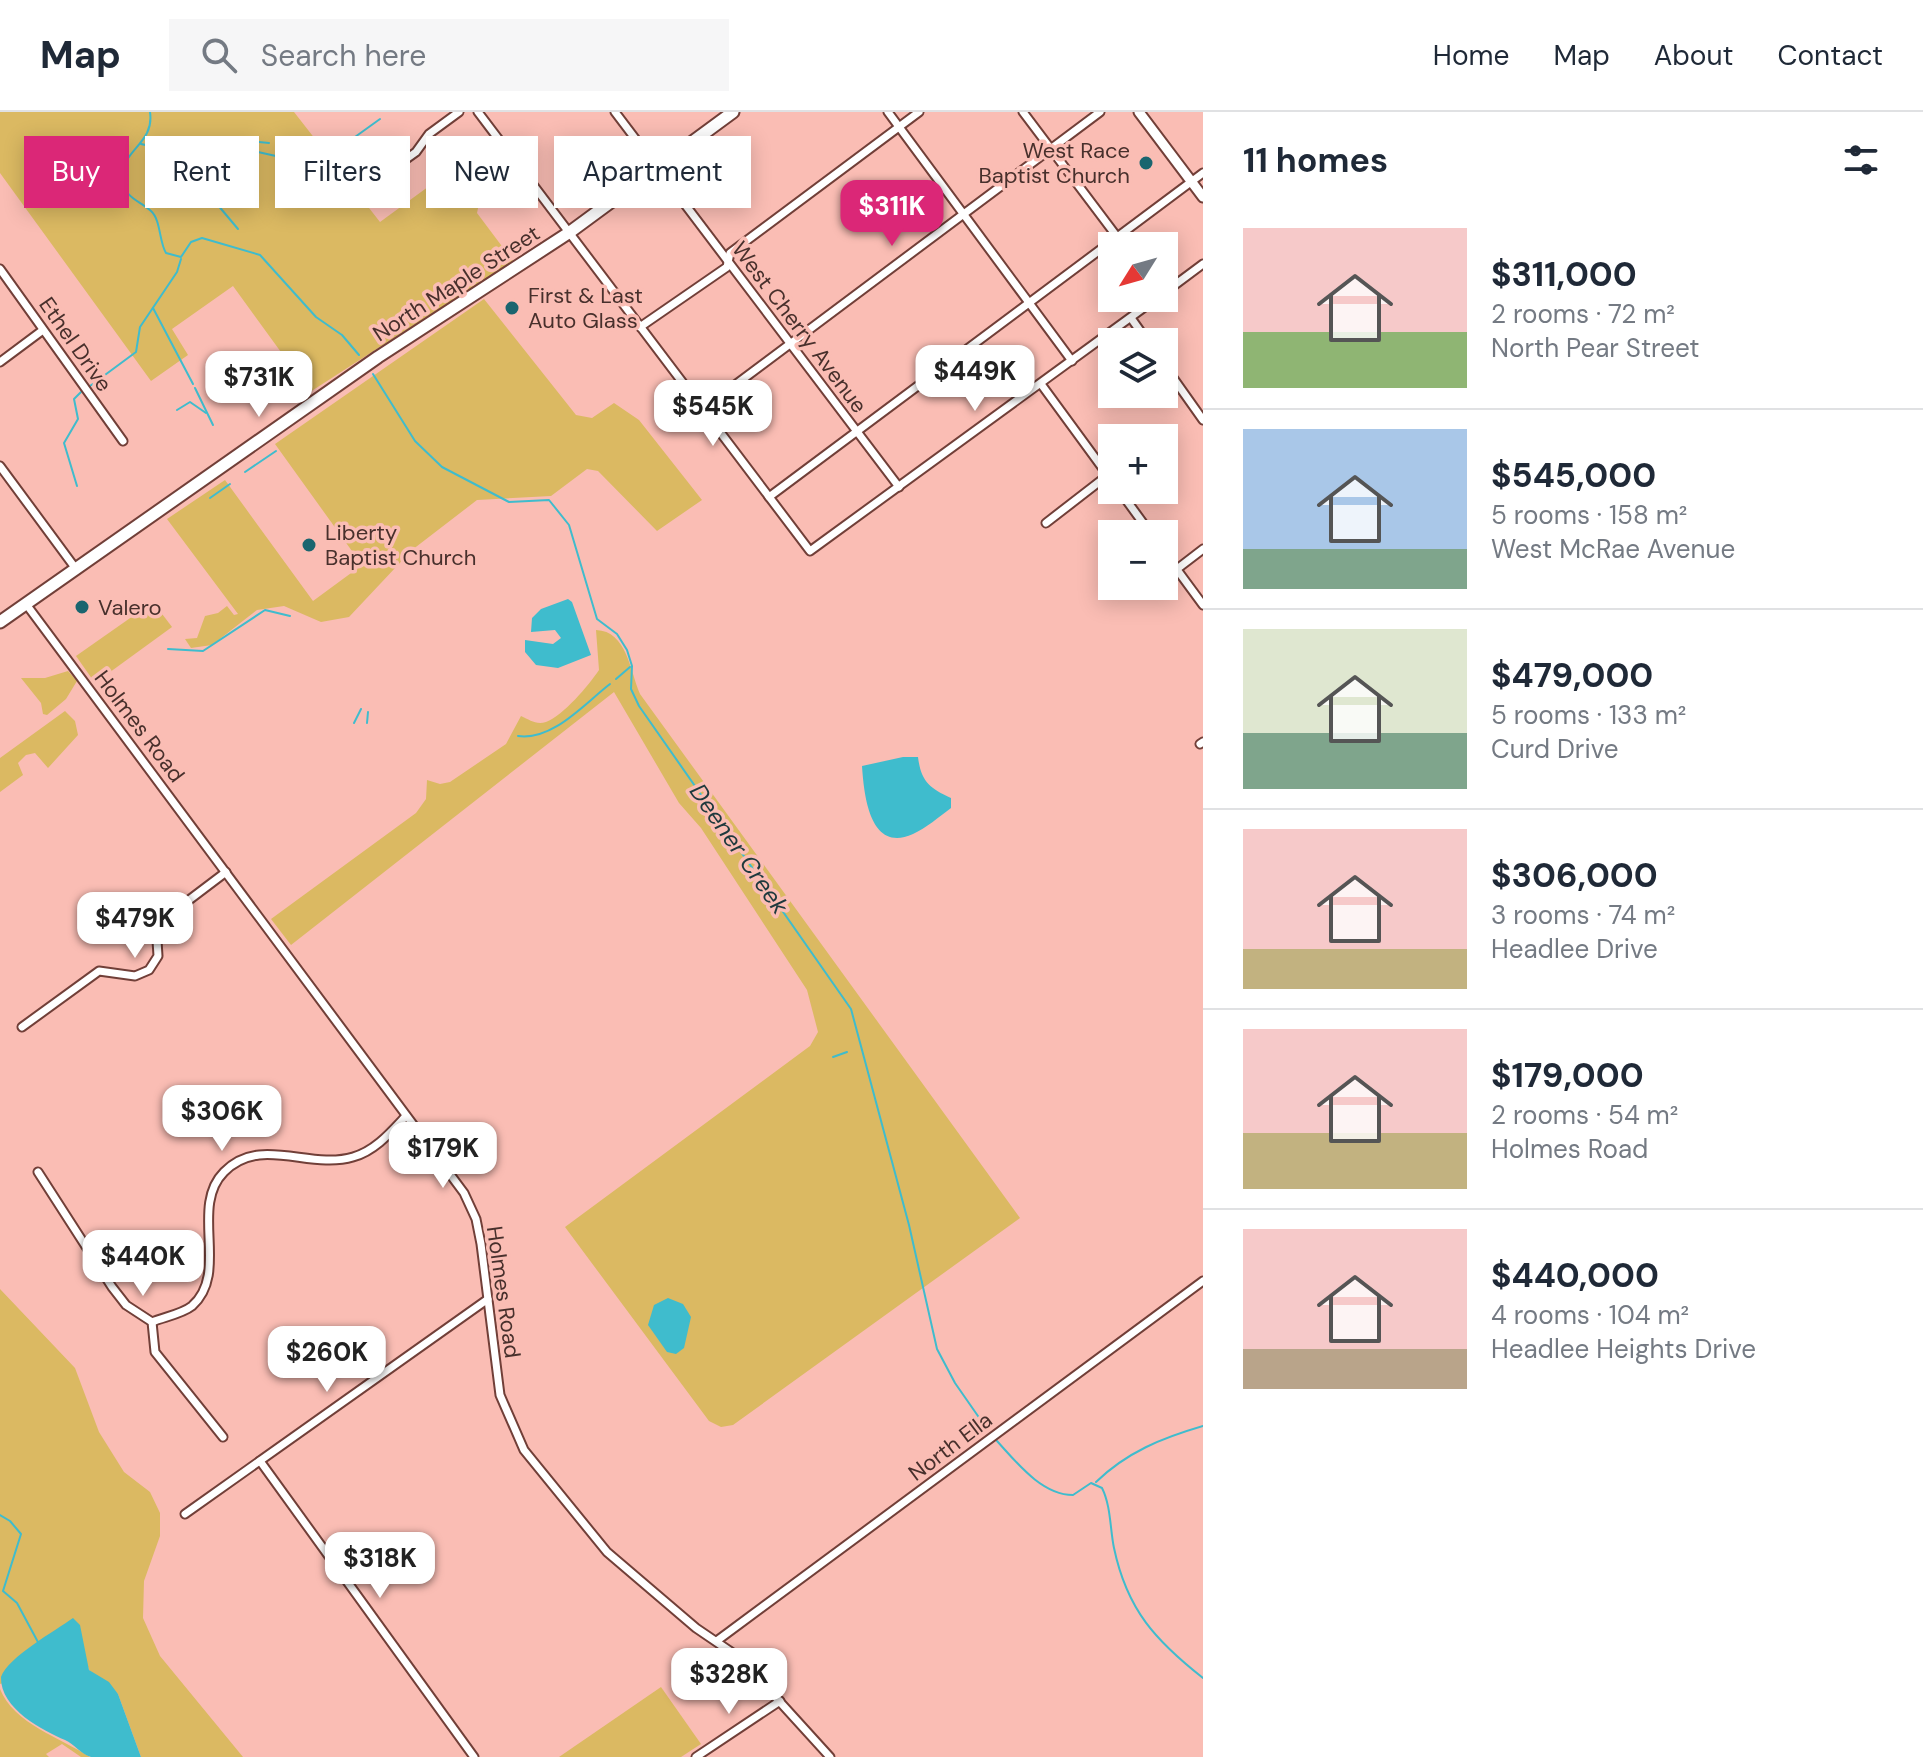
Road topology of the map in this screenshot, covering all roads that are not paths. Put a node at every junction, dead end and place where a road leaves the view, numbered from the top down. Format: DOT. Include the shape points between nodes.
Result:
graph roads {
  1 [pos="459,112"];
  2 [pos="478,112"];
  3 [pos="615,112"];
  4 [pos="733,112"];
  5 [pos="888,112"];
  6 [pos="919,112"];
  7 [pos="1023,112"];
  8 [pos="1100,112"];
  9 [pos="1139,112"];
  10 [pos="899,127"];
  11 [pos="633,136"];
  12 [pos="701,136"];
  13 [pos="1051,149"];
  14 [pos="410,156"];
  15 [pos="1203,173"];
  16 [pos="1192,181"];
  17 [pos="1203,197"];
  18 [pos="604,208"];
  19 [pos="688,208"];
  20 [pos="963,214"];
  21 [pos="570,232"];
  22 [pos="1114,232"];
  23 [pos="1122,232"];
  24 [pos="1098,251"];
  25 [pos="728,261"];
  26 [pos="1203,264"];
  27 [pos="0,269"];
  28 [pos="1178,283"];
  29 [pos="1030,303"];
  30 [pos="1139,312"];
  31 [pos="1131,318"];
  32 [pos="640,327"];
  33 [pos="1138,328"];
  34 [pos="43,330"];
  35 [pos="791,344"];
  36 [pos="1072,361"];
  37 [pos="0,362"];
  38 [pos="1041,384"];
  39 [pos="1178,385"];
  40 [pos="703,409"];
  41 [pos="1203,420"];
  42 [pos="856,431"];
  43 [pos="123,441"];
  44 [pos="1098,462"];
  45 [pos="0,466"];
  46 [pos="1098,486"];
  47 [pos="899,487"];
  48 [pos="769,497"];
  49 [pos="1046,523"];
  50 [pos="1203,549"];
  51 [pos="1178,568"];
  52 [pos="76,569"];
  53 [pos="1178,570"];
  54 [pos="26,604"];
  55 [pos="1203,605"];
  56 [pos="0,622"];
  57 [pos="226,872"];
  58 [pos="22,1027"];
  59 [pos="406,1116"];
  60 [pos="38,1172"];
  61 [pos="1203,1281"];
  62 [pos="488,1299"];
  63 [pos="152,1322"];
  64 [pos="223,1437"];
  65 [pos="260,1461"];
  66 [pos="185,1514"];
  67 [pos="718,1640"];
  68 [pos="780,1701"];
  69 [pos="474,1757"];
  70 [pos="696,1757"];
  71 [pos="830,1757"];
  1 -- 14 [label="street"];
  2 -- 21 [label="street"];
  3 -- 11 [label="street, West Cherry Avenue"];
  4 -- 12 [label="main road, North Maple Street"];
  5 -- 10 [label="street"];
  6 -- 10 [label="street"];
  7 -- 13 [label="street"];
  8 -- 13 [label="street"];
  9 -- 16 [label="street"];
  10 -- 20 [label="street"];
  10 -- 25 [label="street" via="730,253"];
  13 -- 20 [label="street"];
  13 -- 22 [label="street"];
  15 -- 16 [label="street"];
  16 -- 17 [label="street"];
  16 -- 23 [label="street"];
  18 -- 21 [label="main road, North Maple Street"];
  19 -- 25 [label="street, West Cherry Avenue"];
  20 -- 29 [label="street"];
  20 -- 35 [label="street"];
  21 -- 32 [label="street"];
  21 -- 52 [label="main road, North Maple Street" via="378,357"];
  24 -- 29 [label="street"];
  25 -- 32 [label="street" via="727,267"];
  25 -- 35 [label="street, West Cherry Avenue"];
  26 -- 28 [label="street"];
  27 -- 34 [label="street, Ethel Drive"];
  29 -- 36 [label="street"];
  29 -- 42 [label="street"];
  30 -- 31 [label="street"];
  31 -- 33 [label="street"];
  31 -- 36 [label="street"];
  32 -- 40 [label="street"];
  34 -- 37 [label="street"];
  34 -- 43 [label="street, Ethel Drive"];
  35 -- 40 [label="street"];
  35 -- 42 [label="street, West Cherry Avenue"];
  36 -- 38 [label="street"];
  38 -- 44 [label="street"];
  38 -- 47 [label="street"];
  39 -- 41 [label="street"];
  40 -- 48 [label="street"];
  42 -- 47 [label="street, West Cherry Avenue"];
  42 -- 48 [label="street"];
  45 -- 52 [label="street"];
  46 -- 49 [label="street"];
  47 -- 48 [label="street" via="810,551"];
  50 -- 51 [label="street"];
  52 -- 54 [label="main road, North Maple Street"];
  53 -- 55 [label="street"];
  54 -- 56 [label="main road, North Maple Street"];
  54 -- 57 [label="street, Holmes Road"];
  57 -- 58 [label="street" via="156,925 158,956 149,970 135,976 99,971"];
  57 -- 59 [label="street, Holmes Road"];
  59 -- 62 [label="street, Holmes Road" via="464,1193 476,1219"];
  59 -- 63 [label="street" via="377,1145 354,1157 317,1160 256,1154 229,1168 214,1185 210,1203 202,1293 188,1309"];
  60 -- 63 [label="street" via="112,1287 126,1305"];
  61 -- 67 [label="street, North Ella"];
  62 -- 65 [label="street"];
  62 -- 67 [label="street, Holmes Road" via="500,1395 524,1450 607,1552 696,1628"];
  63 -- 64 [label="street" via="155,1352"];
  65 -- 66 [label="street"];
  65 -- 69 [label="street"];
  67 -- 68 [label="street, Holmes Road"];
  68 -- 70 [label="street"];
  68 -- 71 [label="street, Holmes Road"];
}
